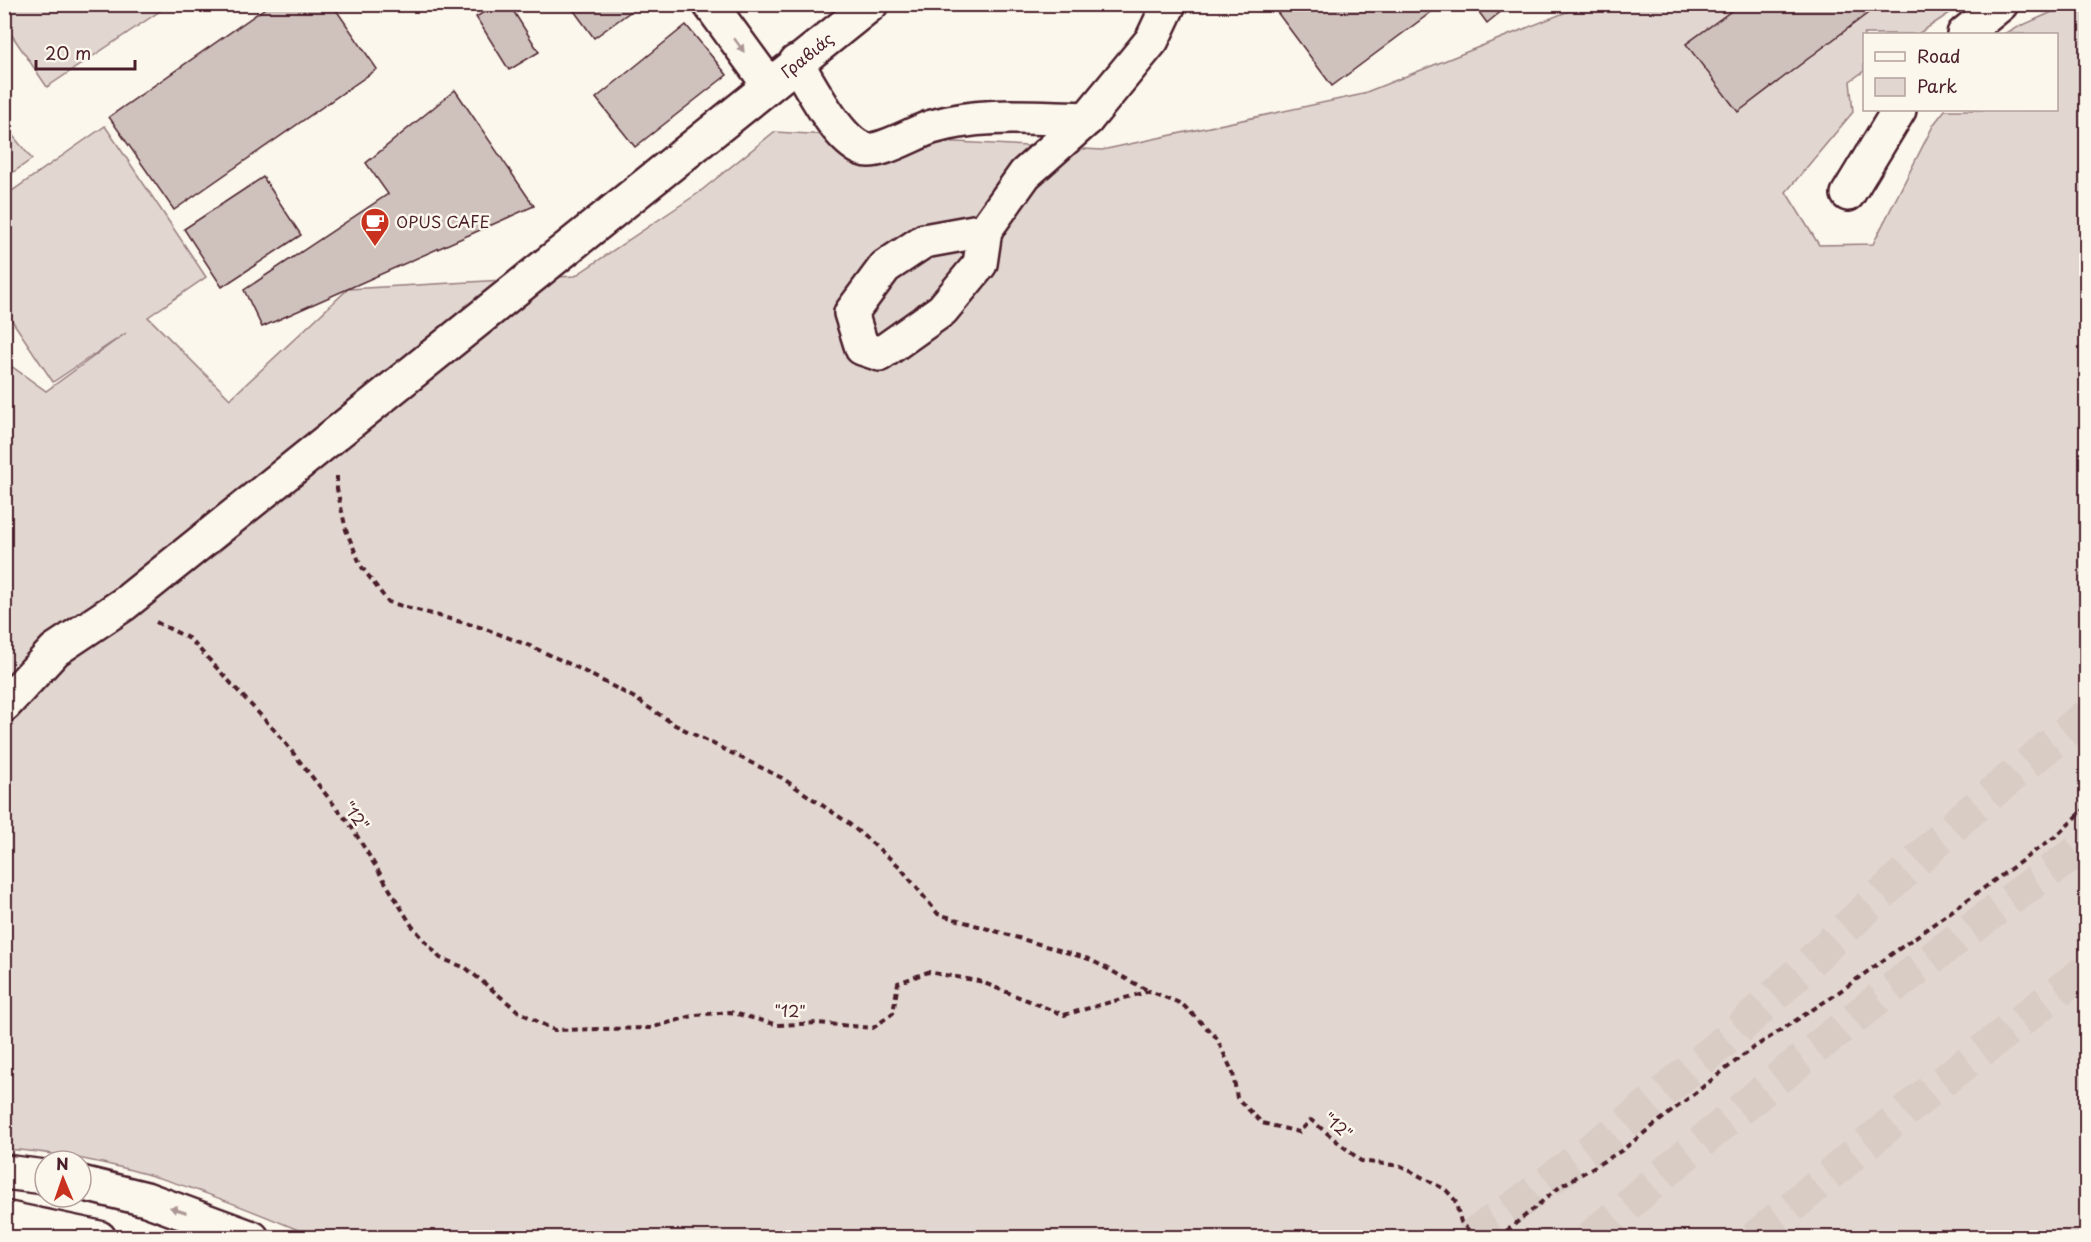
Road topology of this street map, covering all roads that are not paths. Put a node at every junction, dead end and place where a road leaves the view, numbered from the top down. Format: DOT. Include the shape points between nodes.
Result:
graph roads {
  1 [pos="710,4"];
  2 [pos="871,4"];
  3 [pos="1169,4"];
  4 [pos="2001,4"];
  5 [pos="1965,33"];
  6 [pos="796,62"];
  7 [pos="769,85"];
  8 [pos="1898,111"];
  9 [pos="1087,119"];
  10 [pos="1848,194"];
  11 [pos="985,230"];
  12 [pos="4,705"];
  13 [pos="4,1172"];
  14 [pos="33,1176"];
  15 [pos="93,1186"];
  16 [pos="4,1218"];
  17 [pos="99,1238"];
  18 [pos="252,1238"];
  1 -- 7 [label="main road, one-way"];
  2 -- 6 [label="main road, Γραβιάς"];
  3 -- 9 [label="main road" via="1152,40"];
  4 -- 5 [label="main road"];
  6 -- 7 [label="main road, Γραβιάς"];
  6 -- 9 [label="main road" via="827,112 852,143 865,150 975,117"];
  7 -- 12 [label="main road, Γραβιάς" via="124,604 55,650"];
  8 -- 10 [label="main road"];
  9 -- 11 [label="main road" via="1025,174"];
  13 -- 14 [label="main road"];
  18 -- 15 [label="main road, one-way" via="146,1199"];
  16 -- 17 [label="main road"];
}
